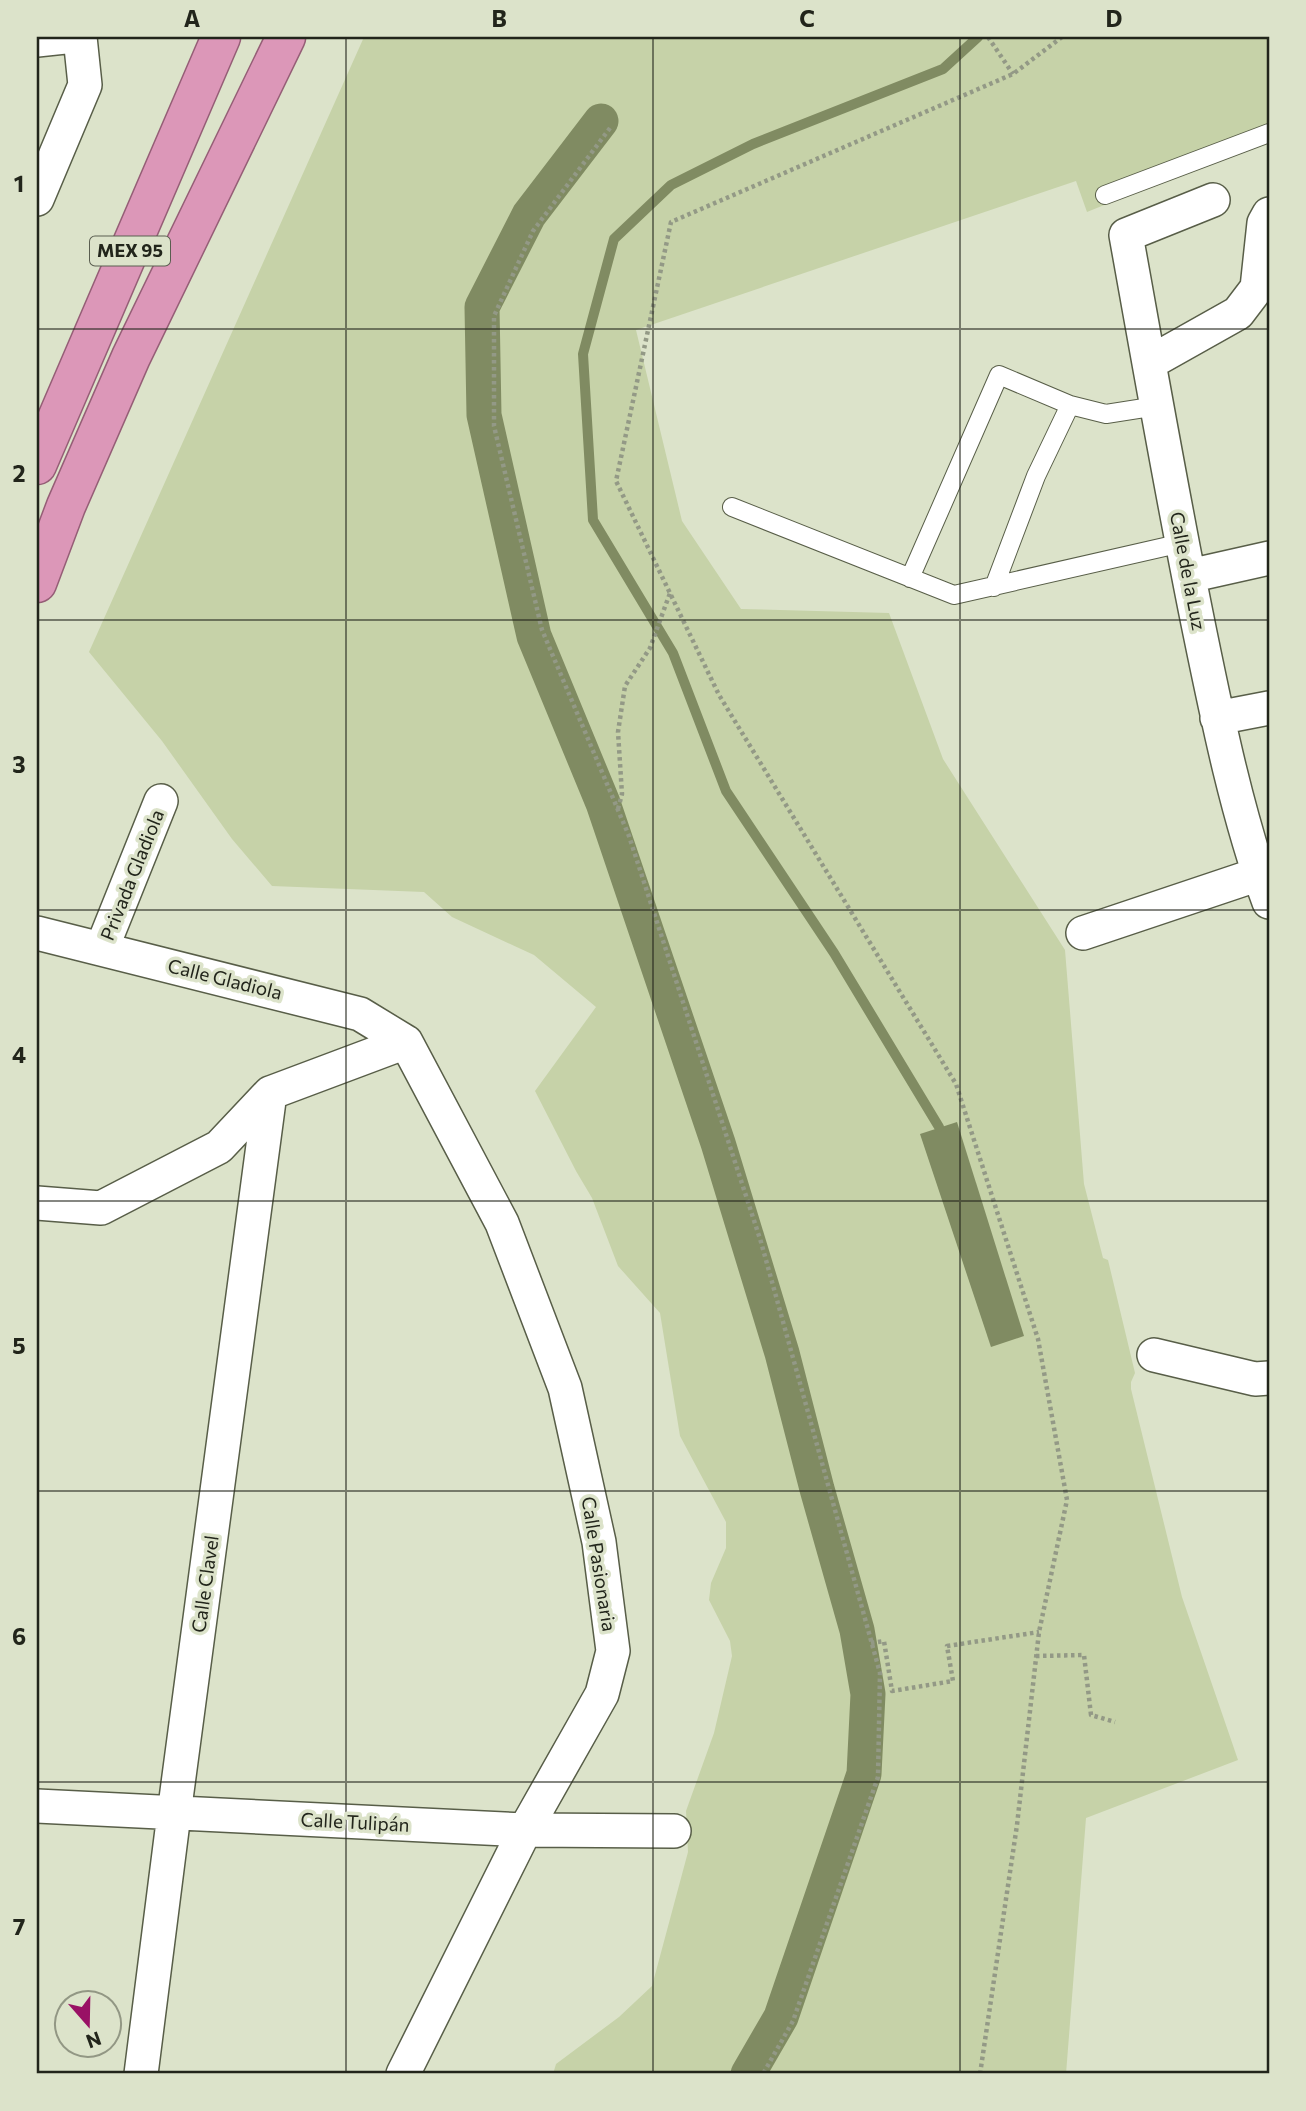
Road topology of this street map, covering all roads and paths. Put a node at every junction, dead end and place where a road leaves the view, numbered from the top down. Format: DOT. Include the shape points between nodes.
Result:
graph roads {
  1 [pos="65,37"];
  2 [pos="80,37"];
  3 [pos="221,37"];
  4 [pos="286,37"];
  5 [pos="988,37"];
  6 [pos="1062,37"];
  7 [pos="37,40"];
  8 [pos="1013,74"];
  9 [pos="610,128"];
  10 [pos="1269,133"];
  11 [pos="1105,195"];
  12 [pos="37,199"];
  13 [pos="1213,200"];
  14 [pos="1269,214"];
  15 [pos="1149,363"];
  16 [pos="1070,405"];
  17 [pos="1157,407"];
  18 [pos="37,464"];
  19 [pos="732,507"];
  20 [pos="1182,543"];
  21 [pos="1269,558"];
  22 [pos="1189,576"];
  23 [pos="910,578"];
  24 [pos="37,583"];
  25 [pos="993,587"];
  26 [pos="670,593"];
  27 [pos="1269,708"];
  28 [pos="1217,718"];
  29 [pos="161,801"];
  30 [pos="618,810"];
  31 [pos="1264,888"];
  32 [pos="37,933"];
  33 [pos="1083,933"];
  34 [pos="102,948"];
  35 [pos="406,1042"];
  36 [pos="270,1093"];
  37 [pos="37,1203"];
  38 [pos="1154,1356"];
  39 [pos="1269,1378"];
  40 [pos="1039,1632"];
  41 [pos="872,1643"];
  42 [pos="1036,1656"];
  43 [pos="1115,1722"];
  44 [pos="37,1806"];
  45 [pos="174,1814"];
  46 [pos="525,1830"];
  47 [pos="674,1831"];
  48 [pos="141,2074"];
  49 [pos="403,2074"];
  50 [pos="763,2074"];
  51 [pos="980,2074"];
  1 -- 7 [label="street"];
  2 -- 12 [label="street" via="85,85"];
  3 -- 18 [label="highway, MEX 95"];
  4 -- 24 [label="highway, MEX 95" via="131,357"];
  5 -- 8 [label="path"];
  6 -- 8 [label="path"];
  8 -- 26 [label="path" via="671,222 616,481"];
  9 -- 30 [label="path" via="533,232 494,316 494,412 542,630"];
  10 -- 11 [label="lane"];
  13 -- 15 [label="street, Calle de la Luz" via="1126,235"];
  14 -- 15 [label="street" via="1257,288 1238,313"];
  15 -- 17 [label="street, Calle de la Luz"];
  16 -- 17 [label="lane" via="1106,414"];
  16 -- 23 [label="lane" via="999,375"];
  16 -- 25 [label="lane" via="1036,476"];
  17 -- 20 [label="street, Calle de la Luz"];
  19 -- 23 [label="lane"];
  20 -- 22 [label="street, Calle de la Luz"];
  20 -- 25 [label="lane"];
  21 -- 22 [label="street"];
  22 -- 28 [label="street, Calle de la Luz"];
  23 -- 25 [label="lane" via="954,595"];
  26 -- 30 [label="path" via="652,643 625,686 618,732 622,794"];
  26 -- 40 [label="path" via="719,695 956,1084 1038,1339 1067,1500"];
  27 -- 28 [label="street"];
  28 -- 31 [label="street, Calle de la Luz"];
  29 -- 34 [label="street, Privada Gladiola"];
  30 -- 41 [label="path" via="761,1242"];
  31 -- 33 [label="street"];
  32 -- 34 [label="street, Calle Gladiola"];
  34 -- 35 [label="street, Calle Gladiola" via="360,1014"];
  35 -- 36 [label="street"];
  35 -- 46 [label="street, Calle Pasionaria" via="502,1223 565,1388 599,1542 613,1651 602,1694"];
  36 -- 37 [label="street" via="219,1147 101,1208"];
  36 -- 45 [label="street, Calle Clavel"];
  38 -- 39 [label="street" via="1255,1379"];
  40 -- 41 [label="path" via="947,1646 953,1681 892,1691 884,1641"];
  40 -- 42 [label="path"];
  41 -- 50 [label="path" via="880,1673 878,1777 793,2021"];
  42 -- 43 [label="path" via="1084,1655 1091,1715"];
  42 -- 51 [label="path" via="1017,1825"];
  44 -- 45 [label="street, Calle Tulipán"];
  45 -- 46 [label="street, Calle Tulipán"];
  45 -- 48 [label="street, Calle Clavel"];
  46 -- 47 [label="street, Calle Tulipán"];
  46 -- 49 [label="street, Calle Pasionaria"];
}
